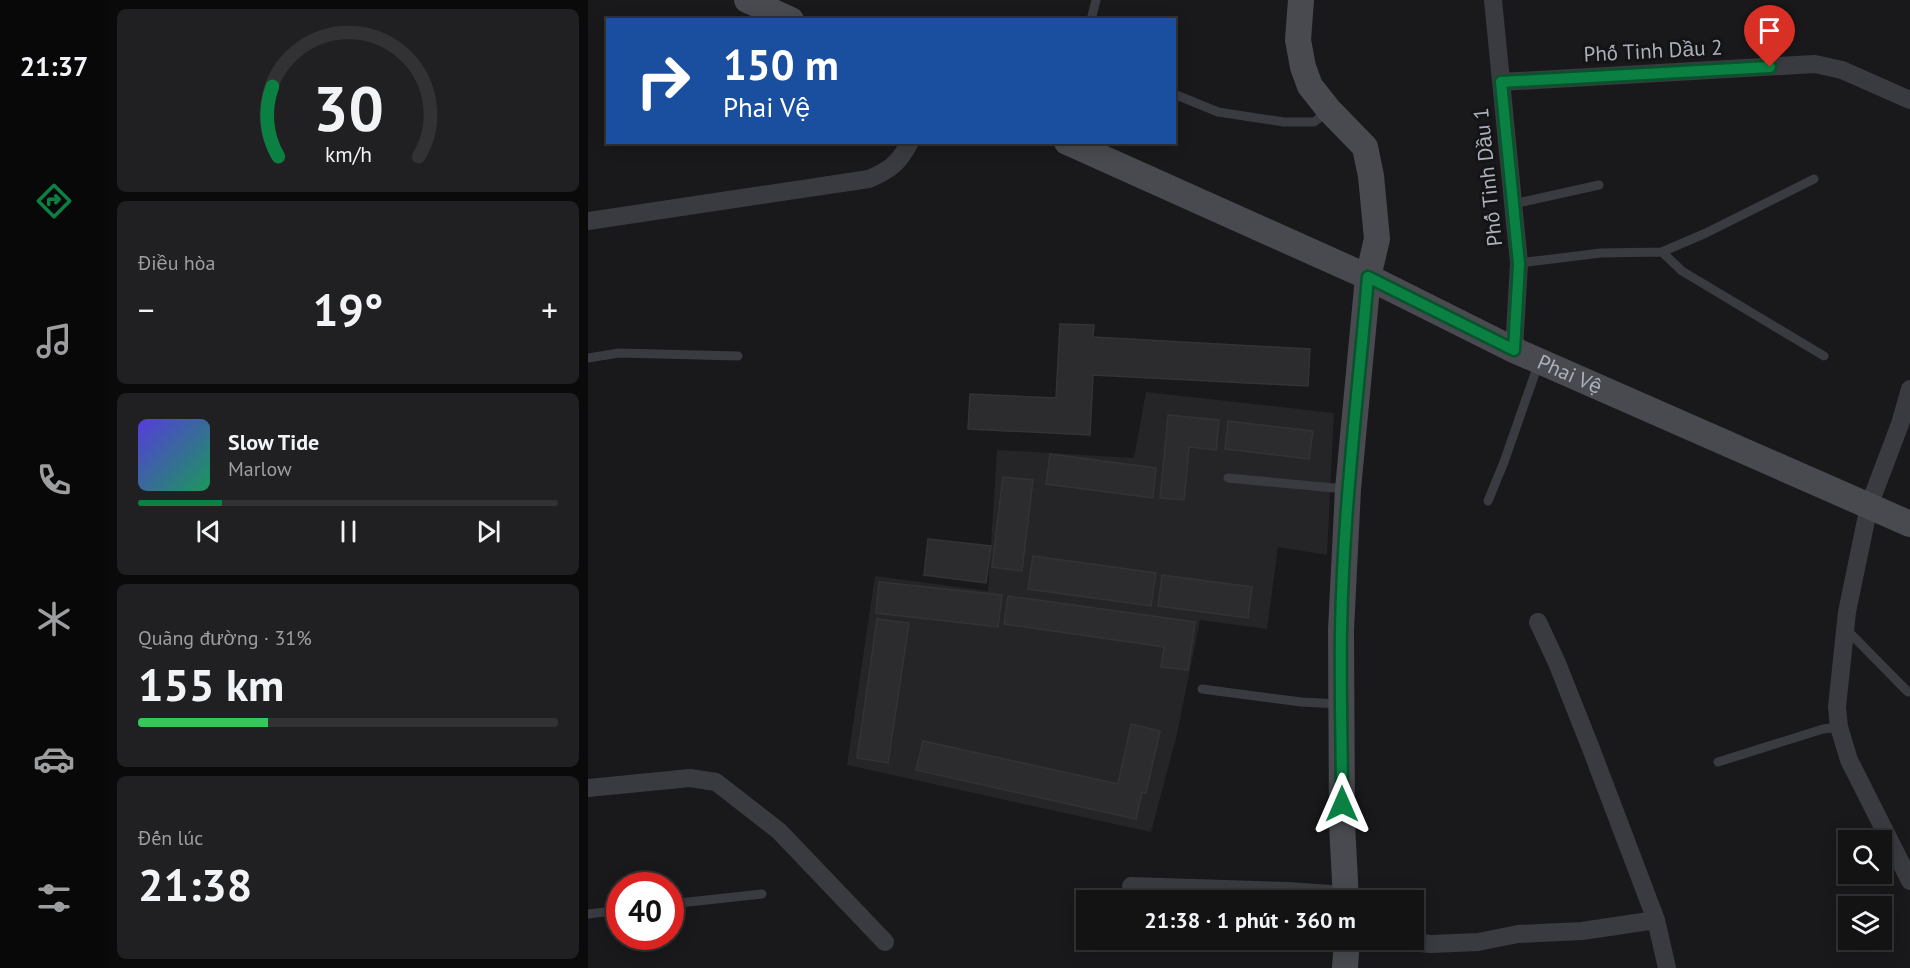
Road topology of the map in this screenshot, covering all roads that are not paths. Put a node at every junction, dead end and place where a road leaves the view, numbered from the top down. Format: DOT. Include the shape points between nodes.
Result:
graph roads {
  1 [pos="747,0"];
  2 [pos="1096,0"];
  3 [pos="1301,0"];
  4 [pos="1493,0"];
  5 [pos="787,18"];
  6 [pos="1092,18"];
  7 [pos="1501,82"];
  8 [pos="1176,95"];
  9 [pos="1910,100"];
  10 [pos="1329,110"];
  11 [pos="909,144"];
  12 [pos="1071,144"];
  13 [pos="1814,179"];
  14 [pos="1599,185"];
  15 [pos="1514,204"];
  16 [pos="588,221"];
  17 [pos="1662,252"];
  18 [pos="1519,264"];
  19 [pos="1368,277"];
  20 [pos="1514,350"];
  21 [pos="738,356"];
  22 [pos="1824,356"];
  23 [pos="588,358"];
  24 [pos="1539,361"];
  25 [pos="1910,389"];
  26 [pos="1228,478"];
  27 [pos="1348,489"];
  28 [pos="1488,501"];
  29 [pos="1869,506"];
  30 [pos="1910,524"];
  31 [pos="1538,622"];
  32 [pos="1845,628"];
  33 [pos="1202,689"];
  34 [pos="1908,692"];
  35 [pos="1342,704"];
  36 [pos="1839,727"];
  37 [pos="1718,762"];
  38 [pos="588,788"];
  39 [pos="1910,881"];
  40 [pos="1131,886"];
  41 [pos="1256,890"];
  42 [pos="1346,890"];
  43 [pos="762,894"];
  44 [pos="684,902"];
  45 [pos="606,912"];
  46 [pos="588,914"];
  47 [pos="1656,920"];
  48 [pos="885,942"];
  49 [pos="1424,943"];
  50 [pos="1346,950"];
  51 [pos="1345,968"];
  52 [pos="1667,968"];
  1 -- 5 [label="street"];
  2 -- 6 [label="lane"];
  3 -- 10 [label="street" via="1299,40 1303,67 1310,86"];
  4 -- 7 [label="street, Phố Tinh Dầu 1"];
  7 -- 9 [label="street, Phố Tinh Dầu 2" via="1815,64 1842,70"];
  7 -- 15 [label="street, Phố Tinh Dầu 1"];
  8 -- 10 [label="lane" via="1218,112 1284,122 1314,122"];
  10 -- 19 [label="street" via="1365,147 1377,239"];
  11 -- 16 [label="street" via="888,170 869,179"];
  12 -- 19 [label="street, Phai Vệ"];
  13 -- 17 [label="lane"];
  14 -- 15 [label="lane"];
  15 -- 18 [label="street, Phố Tinh Dầu 1"];
  17 -- 18 [label="lane" via="1601,253"];
  17 -- 22 [label="lane" via="1682,271"];
  18 -- 20 [label="street, Phố Tinh Dầu 1"];
  19 -- 20 [label="street, Phai Vệ"];
  19 -- 27 [label="street"];
  20 -- 24 [label="street, Phai Vệ"];
  21 -- 23 [label="lane" via="619,353"];
  24 -- 28 [label="lane"];
  24 -- 29 [label="street, Phai Vệ"];
  25 -- 29 [label="street"];
  26 -- 27 [label="lane"];
  27 -- 35 [label="street" via="1341,630"];
  29 -- 30 [label="street, Phai Vệ"];
  29 -- 32 [label="street"];
  31 -- 47 [label="street"];
  32 -- 34 [label="lane"];
  32 -- 36 [label="street" via="1837,707"];
  33 -- 35 [label="lane"];
  35 -- 42 [label="street"];
  36 -- 37 [label="lane"];
  36 -- 39 [label="street" via="1849,760"];
  38 -- 48 [label="street" via="690,778 716,782 779,831"];
  40 -- 41 [label="street"];
  43 -- 44 [label="lane"];
  45 -- 46 [label="lane"];
  47 -- 49 [label="street" via="1582,931 1518,934 1478,942"];
  47 -- 52 [label="street"];
  50 -- 51 [label="street"];
}
